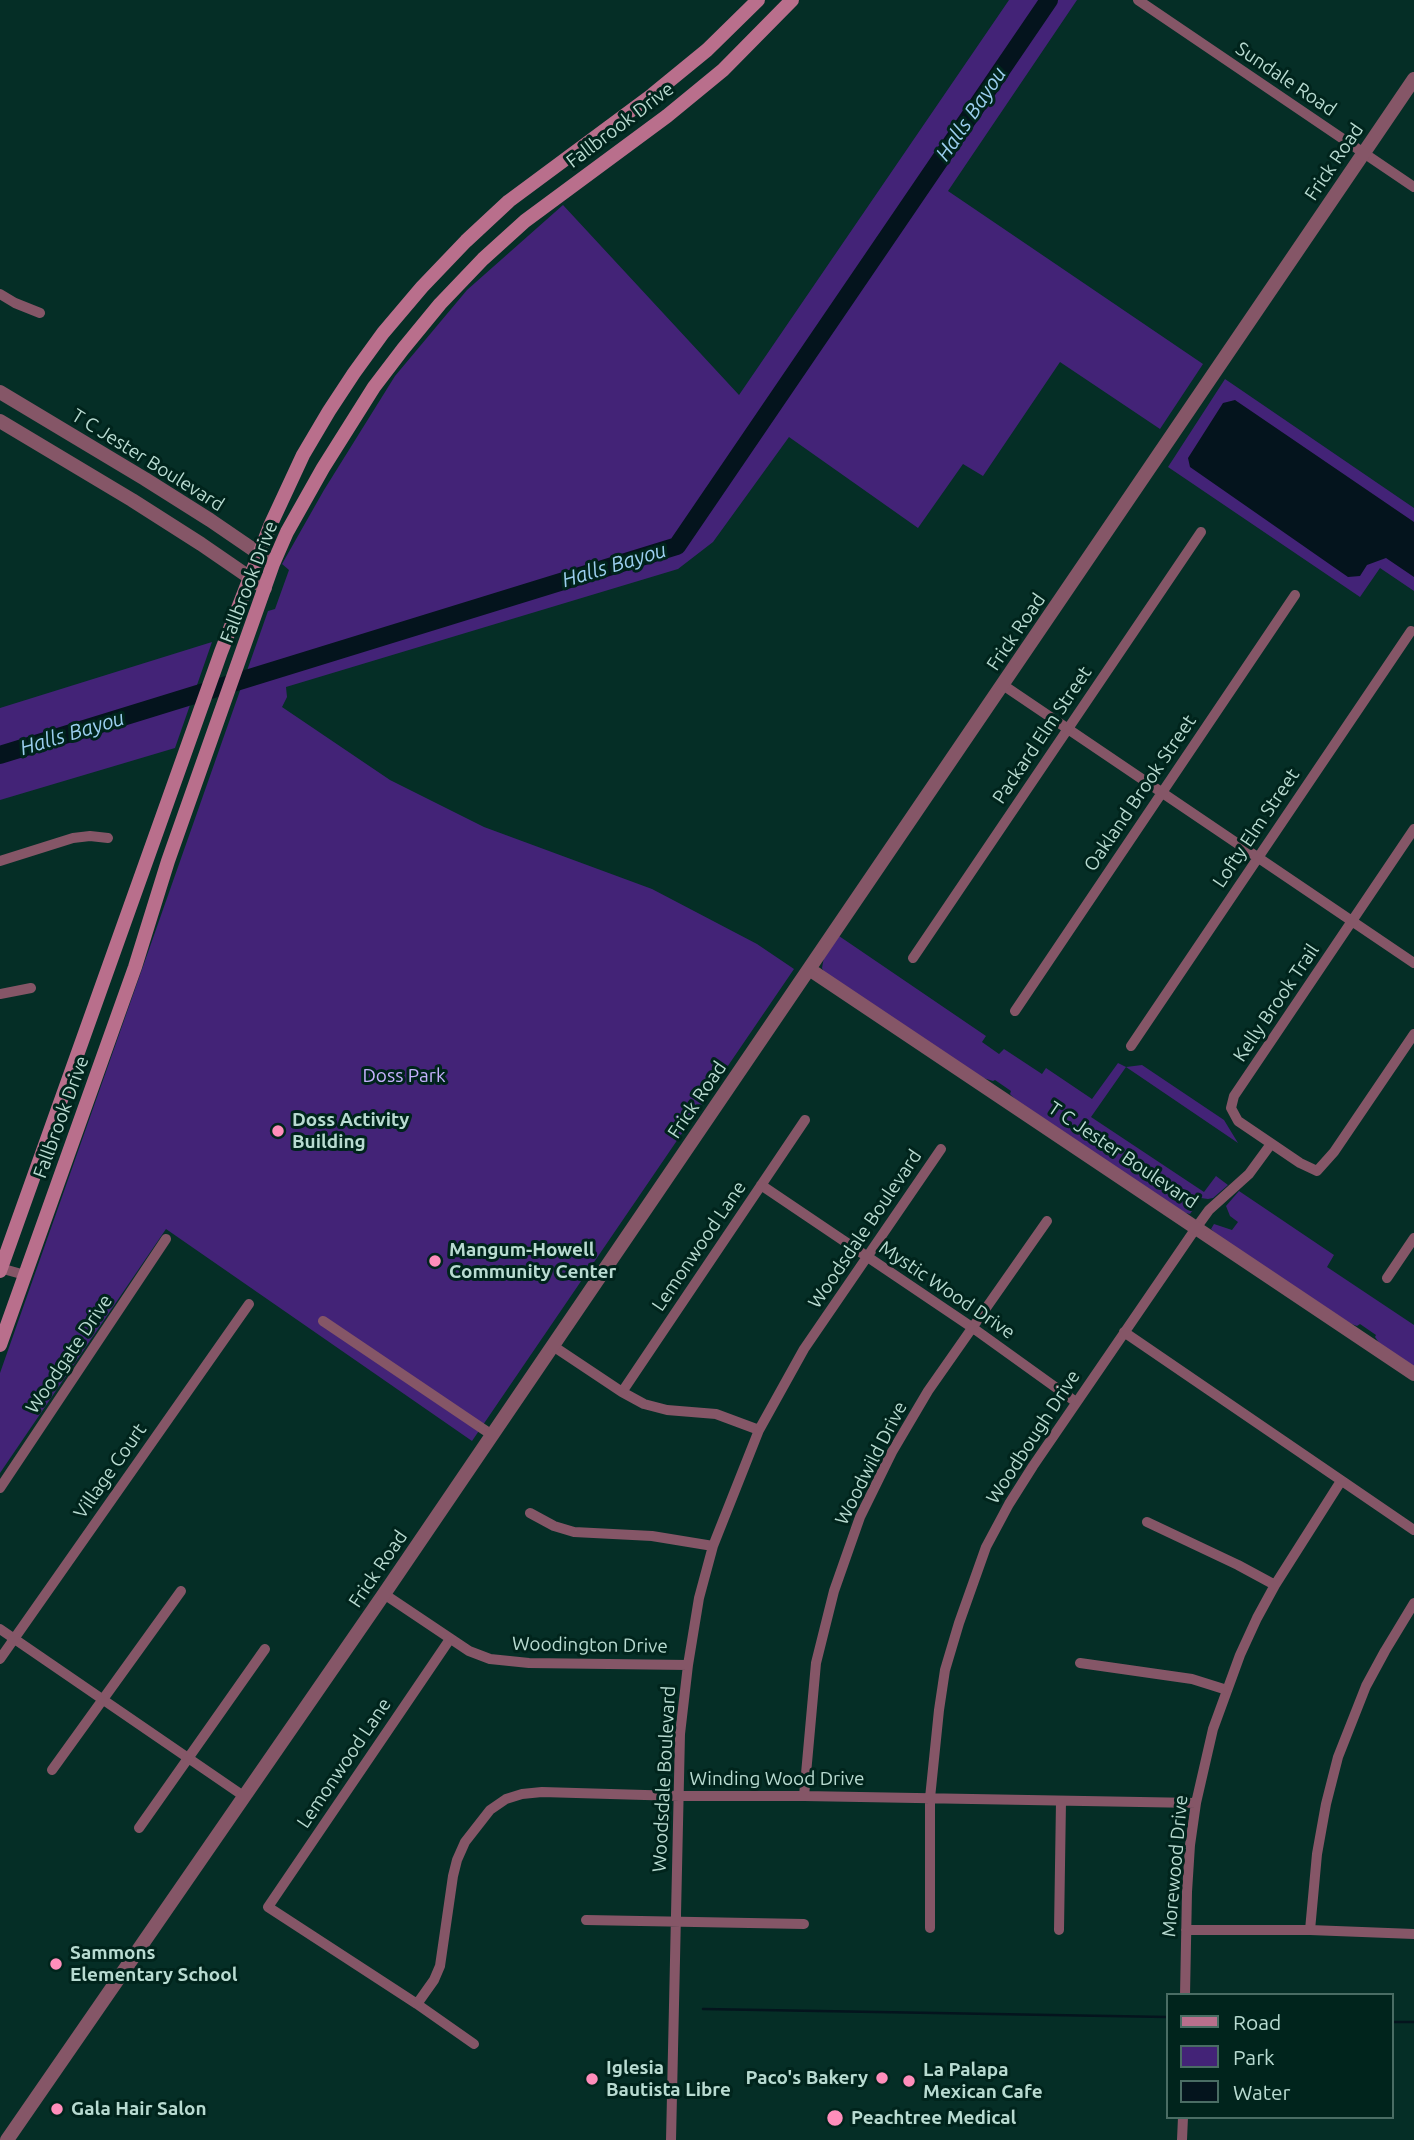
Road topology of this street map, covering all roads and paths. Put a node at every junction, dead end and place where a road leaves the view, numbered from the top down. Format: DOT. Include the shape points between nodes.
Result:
graph roads {
  1 [pos="758,0"];
  2 [pos="792,0"];
  3 [pos="1138,0"];
  4 [pos="1414,79"];
  5 [pos="1364,153"];
  6 [pos="1414,187"];
  7 [pos="0,294"];
  8 [pos="40,313"];
  9 [pos="0,393"];
  10 [pos="0,421"];
  11 [pos="1201,532"];
  12 [pos="259,553"];
  13 [pos="274,564"];
  14 [pos="250,577"];
  15 [pos="265,588"];
  16 [pos="1295,595"];
  17 [pos="1410,631"];
  18 [pos="1003,685"];
  19 [pos="1068,729"];
  20 [pos="1161,793"];
  21 [pos="1414,829"];
  22 [pos="108,838"];
  23 [pos="148,853"];
  24 [pos="1257,858"];
  25 [pos="0,861"];
  26 [pos="168,861"];
  27 [pos="1352,921"];
  28 [pos="913,958"];
  29 [pos="1414,963"];
  30 [pos="809,970"];
  31 [pos="32,988"];
  32 [pos="0,994"];
  33 [pos="1015,1011"];
  34 [pos="1414,1034"];
  35 [pos="1131,1046"];
  36 [pos="76,1057"];
  37 [pos="100,1066"];
  38 [pos="805,1121"];
  39 [pos="1271,1144"];
  40 [pos="941,1149"];
  41 [pos="761,1185"];
  42 [pos="1047,1221"];
  43 [pos="1196,1228"];
  44 [pos="1414,1238"];
  45 [pos="166,1239"];
  46 [pos="866,1256"];
  47 [pos="0,1269"];
  48 [pos="25,1275"];
  49 [pos="1387,1278"];
  50 [pos="249,1304"];
  51 [pos="323,1321"];
  52 [pos="973,1328"];
  53 [pos="1124,1332"];
  54 [pos="0,1345"];
  55 [pos="553,1346"];
  56 [pos="1414,1374"];
  57 [pos="622,1392"];
  58 [pos="1076,1402"];
  59 [pos="759,1430"];
  60 [pos="492,1435"];
  61 [pos="1341,1481"];
  62 [pos="0,1488"];
  63 [pos="530,1513"];
  64 [pos="1147,1522"];
  65 [pos="1414,1530"];
  66 [pos="713,1546"];
  67 [pos="1275,1585"];
  68 [pos="181,1591"];
  69 [pos="384,1594"];
  70 [pos="1414,1603"];
  71 [pos="0,1629"];
  72 [pos="14,1638"];
  73 [pos="450,1639"];
  74 [pos="265,1649"];
  75 [pos="0,1659"];
  76 [pos="1080,1663"];
  77 [pos="688,1665"];
  78 [pos="1227,1690"];
  79 [pos="103,1700"];
  80 [pos="186,1758"];
  81 [pos="52,1770"];
  82 [pos="678,1796"];
  83 [pos="804,1796"];
  84 [pos="245,1797"];
  85 [pos="930,1798"];
  86 [pos="1061,1801"];
  87 [pos="1196,1803"];
  88 [pos="139,1828"];
  89 [pos="586,1920"];
  90 [pos="675,1922"];
  91 [pos="804,1924"];
  92 [pos="930,1928"];
  93 [pos="1059,1930"];
  94 [pos="1186,1930"];
  95 [pos="1310,1930"];
  96 [pos="1414,1934"];
  97 [pos="1185,1993"];
  98 [pos="417,2004"];
  99 [pos="474,2044"];
  100 [pos="1183,2119"];
  101 [pos="7,2140"];
  102 [pos="671,2140"];
  103 [pos="1182,2140"];
  1 -- 12 [label="main road, Fallbrook Drive" via="652,95 509,201 422,287 383,333 329,411 294,473"];
  2 -- 13 [label="main road, Fallbrook Drive" via="723,71 525,221 440,304 362,405 304,500"];
  3 -- 5 [label="street, Sundale Road"];
  4 -- 5 [label="street, Frick Road"];
  5 -- 6 [label="street, Sundale Road"];
  5 -- 18 [label="street, Frick Road"];
  7 -- 8 [label="street"];
  9 -- 12 [label="street, T C Jester Boulevard"];
  10 -- 14 [label="street"];
  11 -- 19 [label="street, Packard Elm Street"];
  12 -- 13 [label="street, T C Jester Boulevard"];
  12 -- 14 [label="main road, Fallbrook Drive"];
  13 -- 15 [label="main road, Fallbrook Drive"];
  14 -- 15 [label="street"];
  14 -- 23 [label="main road, Fallbrook Drive"];
  15 -- 26 [label="main road, Fallbrook Drive"];
  16 -- 20 [label="street, Oakland Brook Street"];
  17 -- 24 [label="street, Lofty Elm Street"];
  18 -- 19 [label="street"];
  18 -- 30 [label="street, Frick Road"];
  19 -- 20 [label="street"];
  19 -- 28 [label="street, Packard Elm Street"];
  20 -- 24 [label="street"];
  20 -- 33 [label="street, Oakland Brook Street"];
  21 -- 27 [label="street, Kelly Brook Trail"];
  22 -- 25 [label="street" via="73,838"];
  23 -- 26 [label="main road"];
  23 -- 36 [label="main road, Fallbrook Drive"];
  24 -- 27 [label="street"];
  24 -- 35 [label="street, Lofty Elm Street"];
  26 -- 37 [label="main road, Fallbrook Drive"];
  27 -- 29 [label="street"];
  27 -- 39 [label="street, Kelly Brook Trail" via="1234,1096 1231,1108 1238,1121"];
  30 -- 43 [label="street, T C Jester Boulevard"];
  30 -- 55 [label="street, Frick Road"];
  31 -- 32 [label="street"];
  34 -- 39 [label="street, Kelly Brook Trail" via="1317,1171"];
  36 -- 37 [label="main road"];
  36 -- 47 [label="main road, Fallbrook Drive"];
  37 -- 48 [label="main road, Fallbrook Drive"];
  38 -- 41 [label="street, Lemonwood Lane"];
  39 -- 43 [label="street, Woodbough Drive" via="1249,1174"];
  40 -- 46 [label="street, Woodsdale Boulevard"];
  41 -- 46 [label="street, Mystic Wood Drive"];
  41 -- 57 [label="street, Lemonwood Lane"];
  42 -- 52 [label="street, Woodwild Drive"];
  43 -- 53 [label="street, Woodbough Drive"];
  43 -- 56 [label="street, T C Jester Boulevard"];
  44 -- 49 [label="street"];
  45 -- 62 [label="street, Woodgate Drive"];
  46 -- 52 [label="street, Mystic Wood Drive"];
  46 -- 59 [label="street, Woodsdale Boulevard" via="804,1349"];
  47 -- 48 [label="street"];
  48 -- 54 [label="main road, Fallbrook Drive"];
  50 -- 72 [label="street, Village Court"];
  51 -- 60 [label="street"];
  52 -- 58 [label="street, Mystic Wood Drive"];
  52 -- 83 [label="street, Woodwild Drive" via="928,1391 860,1517 834,1591 816,1663"];
  53 -- 58 [label="street, Woodbough Drive"];
  53 -- 61 [label="street"];
  55 -- 57 [label="street"];
  55 -- 60 [label="street, Frick Road"];
  57 -- 59 [label="street" via="644,1404 716,1414"];
  58 -- 85 [label="street, Woodbough Drive" via="1009,1504 971,1586 945,1670"];
  59 -- 66 [label="street, Woodsdale Boulevard"];
  60 -- 69 [label="street, Frick Road"];
  61 -- 65 [label="street"];
  61 -- 67 [label="street, Morewood Drive"];
  63 -- 66 [label="street" via="574,1532 652,1536"];
  64 -- 67 [label="street"];
  66 -- 77 [label="street, Woodsdale Boulevard"];
  67 -- 78 [label="street, Morewood Drive"];
  68 -- 79 [label="street"];
  69 -- 73 [label="street, Woodington Drive"];
  69 -- 84 [label="street, Frick Road"];
  70 -- 95 [label="street" via="1366,1686 1338,1757 1317,1854"];
  71 -- 72 [label="street"];
  72 -- 75 [label="street, Village Court"];
  72 -- 79 [label="street"];
  73 -- 77 [label="street, Woodington Drive" via="490,1659 509,1662"];
  73 -- 98 [label="street, Lemonwood Lane" via="268,1907"];
  74 -- 80 [label="street"];
  76 -- 78 [label="street" via="1192,1679"];
  77 -- 82 [label="street, Woodsdale Boulevard"];
  78 -- 87 [label="street, Morewood Drive"];
  79 -- 80 [label="street"];
  79 -- 81 [label="street"];
  80 -- 84 [label="street"];
  80 -- 88 [label="street"];
  82 -- 83 [label="street, Winding Wood Drive"];
  82 -- 90 [label="street, Woodsdale Boulevard"];
  82 -- 98 [label="street, Winding Wood Drive" via="542,1792 506,1799 489,1810 457,1860 440,1966"];
  83 -- 85 [label="street, Winding Wood Drive"];
  84 -- 101 [label="street, Frick Road"];
  85 -- 86 [label="street, Winding Wood Drive"];
  85 -- 92 [label="street, Woodbough Drive"];
  86 -- 87 [label="street, Winding Wood Drive"];
  86 -- 93 [label="street"];
  87 -- 94 [label="street, Morewood Drive"];
  89 -- 90 [label="street"];
  90 -- 91 [label="street"];
  90 -- 102 [label="street, Woodsdale Boulevard"];
  94 -- 95 [label="street"];
  94 -- 97 [label="street, Morewood Drive"];
  95 -- 96 [label="street"];
  98 -- 99 [label="street"];
  100 -- 103 [label="street"];
}
